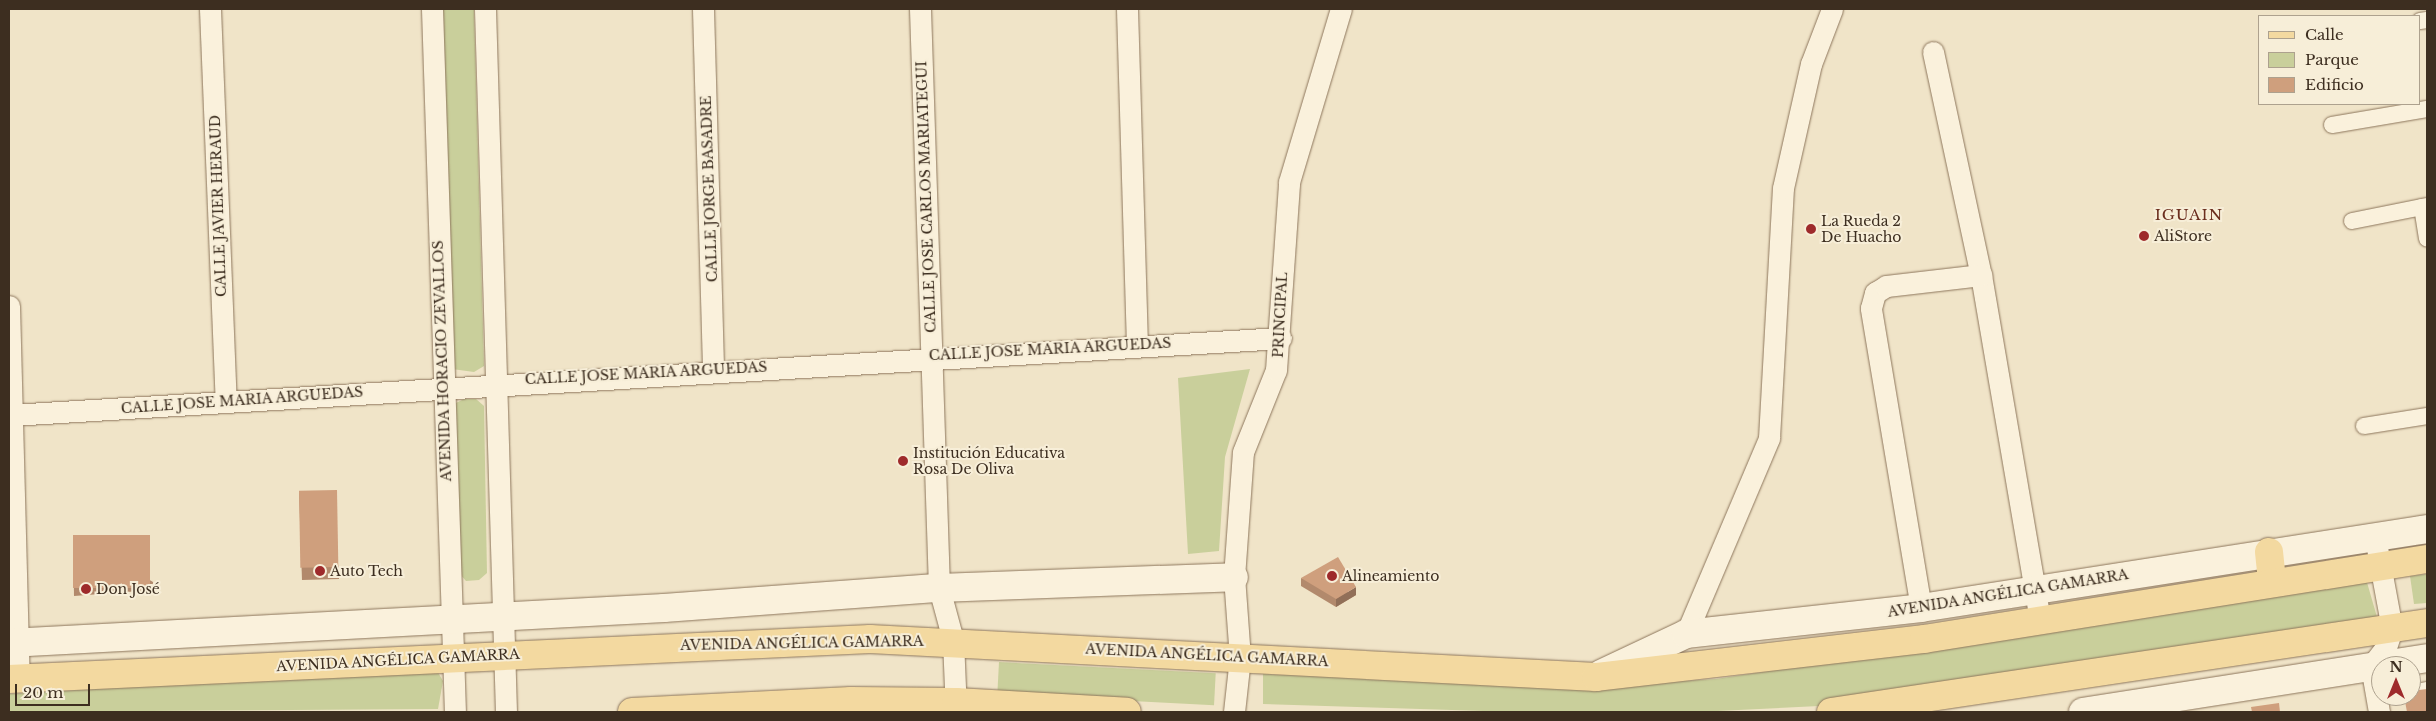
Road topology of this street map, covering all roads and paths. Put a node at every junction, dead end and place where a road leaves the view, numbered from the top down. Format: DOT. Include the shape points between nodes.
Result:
graph roads {
  1 [pos="210,9"];
  2 [pos="432,9"];
  3 [pos="485,9"];
  4 [pos="703,9"];
  5 [pos="920,9"];
  6 [pos="1126,9"];
  7 [pos="1341,9"];
  8 [pos="1832,9"];
  9 [pos="1932,52"];
  10 [pos="2427,109"];
  11 [pos="2332,125"];
  12 [pos="2425,207"];
  13 [pos="2352,221"];
  14 [pos="2427,239"];
  15 [pos="1981,275"];
  16 [pos="9,306"];
  17 [pos="1281,338"];
  18 [pos="1137,344"];
  19 [pos="930,356"];
  20 [pos="713,369"];
  21 [pos="492,382"];
  22 [pos="442,385"];
  23 [pos="226,402"];
  24 [pos="11,415"];
  25 [pos="2427,416"];
  26 [pos="2364,426"];
  27 [pos="2427,529"];
  28 [pos="2375,537"];
  29 [pos="2268,552"];
  30 [pos="2427,559"];
  31 [pos="2380,566"];
  32 [pos="1234,577"];
  33 [pos="2272,582"];
  34 [pos="938,588"];
  35 [pos="2035,590"];
  36 [pos="1921,608"];
  37 [pos="501,617"];
  38 [pos="451,619"];
  39 [pos="2040,620"];
  40 [pos="2427,623"];
  41 [pos="2392,629"];
  42 [pos="1686,634"];
  43 [pos="952,640"];
  44 [pos="13,643"];
  45 [pos="503,655"];
  46 [pos="2384,656"];
  47 [pos="452,657"];
  48 [pos="1240,658"];
  49 [pos="1596,677"];
  50 [pos="2371,677"];
  51 [pos="14,679"];
  52 [pos="956,707"];
  53 [pos="759,708"];
  54 [pos="455,712"];
  55 [pos="506,712"];
  56 [pos="632,712"];
  57 [pos="1127,712"];
  58 [pos="1234,712"];
  59 [pos="1831,712"];
  60 [pos="2083,712"];
  1 -- 23 [label="street, CALLE JAVIER HERAUD"];
  2 -- 22 [label="street, AVENIDA HORACIO ZEVALLOS"];
  3 -- 21 [label="street"];
  4 -- 20 [label="street, CALLE JORGE BASADRE"];
  5 -- 19 [label="street, CALLE JOSE CARLOS MARIATEGUI"];
  6 -- 18 [label="street"];
  7 -- 17 [label="street, PRINCIPAL" via="1289,182 1283,228"];
  8 -- 42 [label="street" via="1811,64 1783,188 1769,438"];
  9 -- 15 [label="street"];
  10 -- 11 [label="street"];
  12 -- 13 [label="street"];
  12 -- 14 [label="street"];
  15 -- 35 [label="street"];
  15 -- 36 [label="street" via="1886,286 1874,293 1871,308"];
  16 -- 24 [label="street"];
  17 -- 18 [label="street, CALLE JOSE MARIA ARGUEDAS"];
  17 -- 32 [label="street, PRINCIPAL" via="1266,403 1243,452"];
  18 -- 19 [label="street, CALLE JOSE MARIA ARGUEDAS"];
  19 -- 20 [label="street, CALLE JOSE MARIA ARGUEDAS"];
  19 -- 34 [label="street, CALLE JOSE CARLOS MARIATEGUI"];
  20 -- 21 [label="street, CALLE JOSE MARIA ARGUEDAS"];
  21 -- 22 [label="street, CALLE JOSE MARIA ARGUEDAS"];
  21 -- 37 [label="street"];
  22 -- 23 [label="street, CALLE JOSE MARIA ARGUEDAS"];
  22 -- 38 [label="street, AVENIDA HORACIO ZEVALLOS"];
  23 -- 24 [label="street, CALLE JOSE MARIA ARGUEDAS"];
  24 -- 44 [label="street"];
  25 -- 26 [label="street"];
  27 -- 28 [label="street, AVENIDA ANGÉLICA GAMARRA"];
  28 -- 29 [label="street, AVENIDA ANGÉLICA GAMARRA"];
  28 -- 31 [label="street"];
  29 -- 33 [label="main road"];
  29 -- 35 [label="street, AVENIDA ANGÉLICA GAMARRA"];
  30 -- 31 [label="main road, AVENIDA ANGÉLICA GAMARRA"];
  31 -- 33 [label="main road, AVENIDA ANGÉLICA GAMARRA"];
  31 -- 41 [label="street"];
  32 -- 34 [label="street"];
  32 -- 48 [label="street, PRINCIPAL"];
  33 -- 39 [label="main road, AVENIDA ANGÉLICA GAMARRA"];
  34 -- 37 [label="street"];
  34 -- 43 [label="street, CALLE JOSE CARLOS MARIATEGUI"];
  35 -- 36 [label="street, AVENIDA ANGÉLICA GAMARRA"];
  35 -- 39 [label="street"];
  36 -- 42 [label="street, AVENIDA ANGÉLICA GAMARRA"];
  37 -- 38 [label="street"];
  37 -- 45 [label="street"];
  38 -- 44 [label="street"];
  38 -- 47 [label="street, AVENIDA HORACIO ZEVALLOS"];
  39 -- 49 [label="main road, AVENIDA ANGÉLICA GAMARRA" via="1924,639"];
  40 -- 41 [label="main road"];
  41 -- 46 [label="street"];
  41 -- 59 [label="main road"];
  42 -- 49 [label="street, AVENIDA ANGÉLICA GAMARRA"];
  43 -- 45 [label="main road, AVENIDA ANGÉLICA GAMARRA" via="799,641"];
  43 -- 48 [label="main road, AVENIDA ANGÉLICA GAMARRA"];
  43 -- 52 [label="street, CALLE JOSE CARLOS MARIATEGUI"];
  44 -- 51 [label="street"];
  45 -- 47 [label="main road, AVENIDA ANGÉLICA GAMARRA"];
  45 -- 55 [label="street"];
  47 -- 51 [label="main road, AVENIDA ANGÉLICA GAMARRA"];
  47 -- 54 [label="street, AVENIDA HORACIO ZEVALLOS"];
  48 -- 49 [label="main road, AVENIDA ANGÉLICA GAMARRA"];
  48 -- 58 [label="street, PRINCIPAL"];
  50 -- 60 [label="street"];
  52 -- 53 [label="main road"];
  52 -- 57 [label="main road"];
  53 -- 56 [label="main road"];
}
